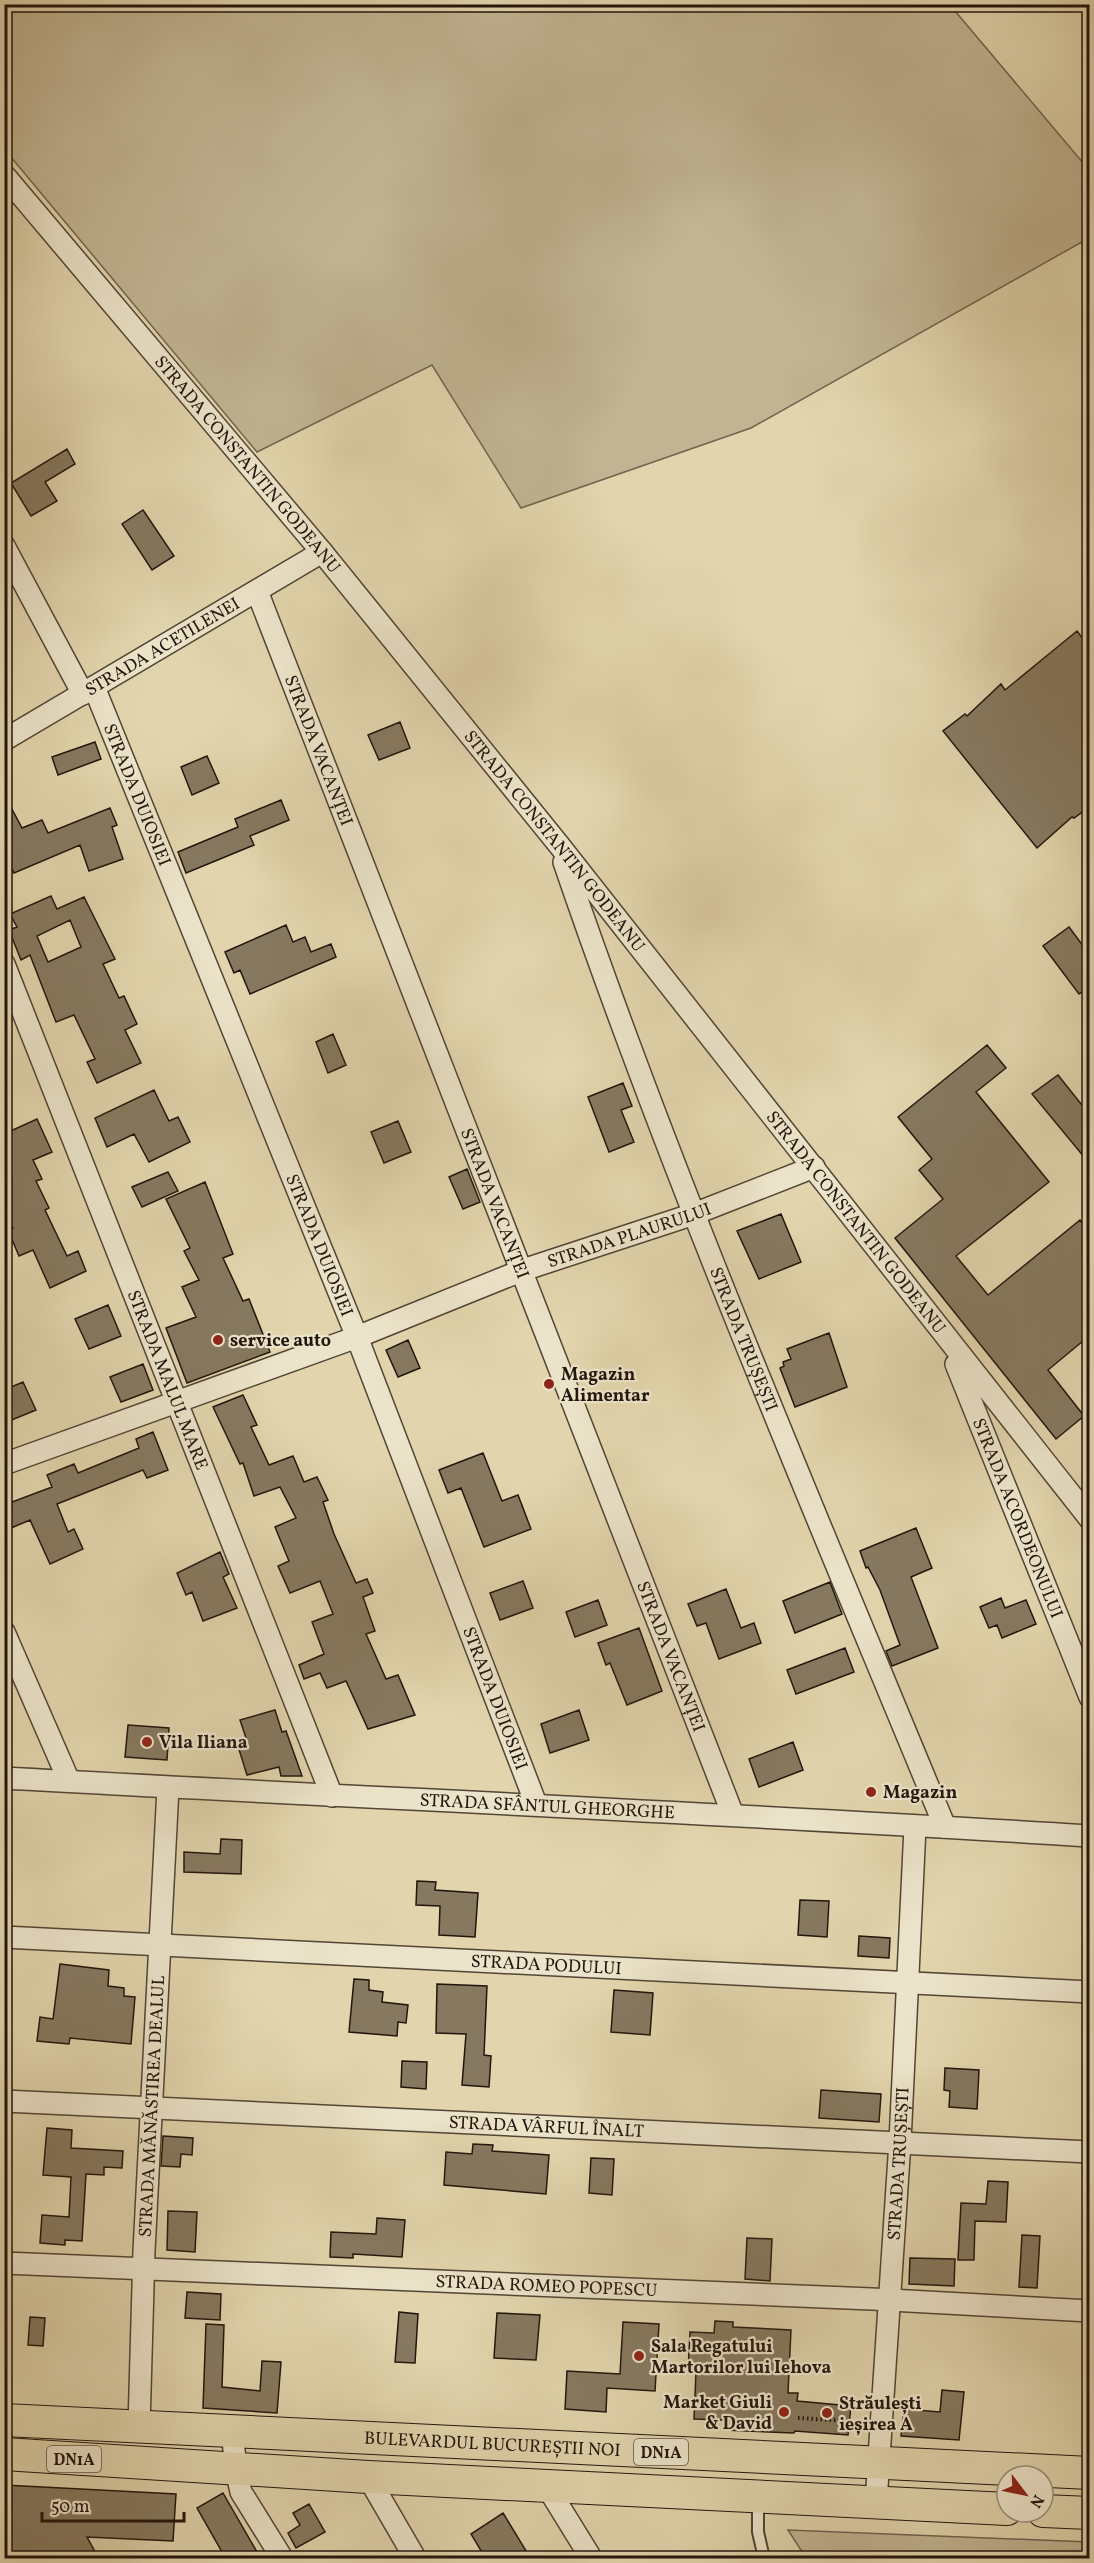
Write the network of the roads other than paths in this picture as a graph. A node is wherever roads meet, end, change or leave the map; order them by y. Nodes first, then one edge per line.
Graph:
1 (4, 175) edge
2 (4, 546) edge
3 (322, 552) junction
4 (257, 591) junction
5 (89, 690) junction
6 (4, 740) edge
7 (559, 845) junction
8 (4, 963) edge
9 (814, 1167) junction
10 (694, 1214) junction
11 (523, 1270) junction
12 (357, 1337) junction
13 (946, 1340) junction
14 (177, 1402) junction
15 (4, 1464) edge
16 (1089, 1519) edge
17 (4, 1632) edge
18 (1089, 1697) edge
19 (4, 1778) edge
20 (69, 1782) junction
21 (168, 1788) junction
22 (332, 1796) junction
23 (536, 1804) junction
24 (733, 1815) junction
25 (915, 1827) junction
26 (945, 1827) junction
27 (1089, 1836) edge
28 (4, 1937) edge
29 (160, 1946) junction
30 (909, 1982) junction
31 (1089, 1992) edge
32 (4, 2101) edge
33 (152, 2109) junction
34 (900, 2142) junction
35 (1089, 2152) edge
36 (4, 2263) edge
37 (144, 2268) junction
38 (890, 2300) junction
39 (1089, 2311) edge
40 (4, 2420) edge
41 (139, 2426) junction
42 (232, 2431) junction
43 (4, 2454) edge
44 (880, 2461) junction
45 (236, 2469) junction
46 (1089, 2472) edge
47 (368, 2477) junction
48 (546, 2485) junction
49 (758, 2496) junction
50 (876, 2502) junction
51 (995, 2508) edge
52 (1055, 2512) edge
53 (1089, 2513) edge
54 (282, 2559) edge
55 (415, 2559) edge
56 (591, 2559) edge
57 (764, 2559) edge

1 - 3 street, STRADA CONSTANTIN GODEANU
2 - 5 street, STRADA DUIOSIEI
3 - 4 street, STRADA ACETILENEI
3 - 7 street, STRADA CONSTANTIN GODEANU
4 - 5 street, STRADA ACETILENEI
4 - 11 street, STRADA VACANȚEI
5 - 6 street, STRADA ACETILENEI
5 - 12 street, STRADA DUIOSIEI
7 - 9 street, STRADA CONSTANTIN GODEANU
7 - 10 street, STRADA TRUȘEȘTI
8 - 14 street, STRADA MALUL MARE
9 - 10 street, STRADA PLAURULUI
9 - 13 street, STRADA CONSTANTIN GODEANU
10 - 11 street, STRADA PLAURULUI
10 - 26 street, STRADA TRUȘEȘTI
11 - 12 street, STRADA PLAURULUI
11 - 24 street, STRADA VACANȚEI
12 - 14 street, STRADA PLAURULUI
12 - 23 street, STRADA DUIOSIEI
13 - 16 street, STRADA CONSTANTIN GODEANU
13 - 18 street, STRADA ACORDEONULUI
14 - 15 street, STRADA PLAURULUI
14 - 22 street, STRADA MALUL MARE
17 - 20 street
19 - 20 street, STRADA SFÂNTUL GHEORGHE
20 - 21 street, STRADA SFÂNTUL GHEORGHE
21 - 22 street, STRADA SFÂNTUL GHEORGHE
21 - 29 street, STRADA MĂNĂSTIREA DEALUL
22 - 23 street, STRADA SFÂNTUL GHEORGHE
23 - 24 street, STRADA SFÂNTUL GHEORGHE
24 - 25 street, STRADA SFÂNTUL GHEORGHE
25 - 26 street, STRADA SFÂNTUL GHEORGHE
25 - 30 street, STRADA TRUȘEȘTI
26 - 27 street, STRADA SFÂNTUL GHEORGHE
28 - 29 street, STRADA PODULUI
29 - 30 street, STRADA PODULUI
29 - 33 street, STRADA MĂNĂSTIREA DEALUL
30 - 31 street, STRADA PODULUI
30 - 34 street, STRADA TRUȘEȘTI
32 - 33 street, STRADA VÂRFUL ÎNALT
33 - 34 street, STRADA VÂRFUL ÎNALT
33 - 37 street, STRADA MĂNĂSTIREA DEALUL
34 - 35 street, STRADA VÂRFUL ÎNALT
34 - 38 street, STRADA TRUȘEȘTI
36 - 37 street, STRADA ROMEO POPESCU
37 - 38 street, STRADA ROMEO POPESCU
37 - 41 street, STRADA MĂNĂSTIREA DEALUL
38 - 39 street, STRADA ROMEO POPESCU
38 - 44 street, STRADA TRUȘEȘTI
40 - 41 main road, BULEVARDUL BUCUREȘTII NOI / DN1A
41 - 42 main road, BULEVARDUL BUCUREȘTII NOI / DN1A
42 - 44 main road, BULEVARDUL BUCUREȘTII NOI / DN1A
42 - 45 street
43 - 45 main road, DN1A
44 - 46 main road, BULEVARDUL BUCUREȘTII NOI / DN1A
44 - 50 street, STRADA TRUȘEȘTI
45 - 47 main road, DN1A
45 - 54 street
47 - 48 main road, DN1A
47 - 55 street
48 - 49 main road, DN1A
48 - 56 street
49 - 50 main road, DN1A
49 - 57 lane
50 - 51 main road, DN1A
52 - 53 main road

